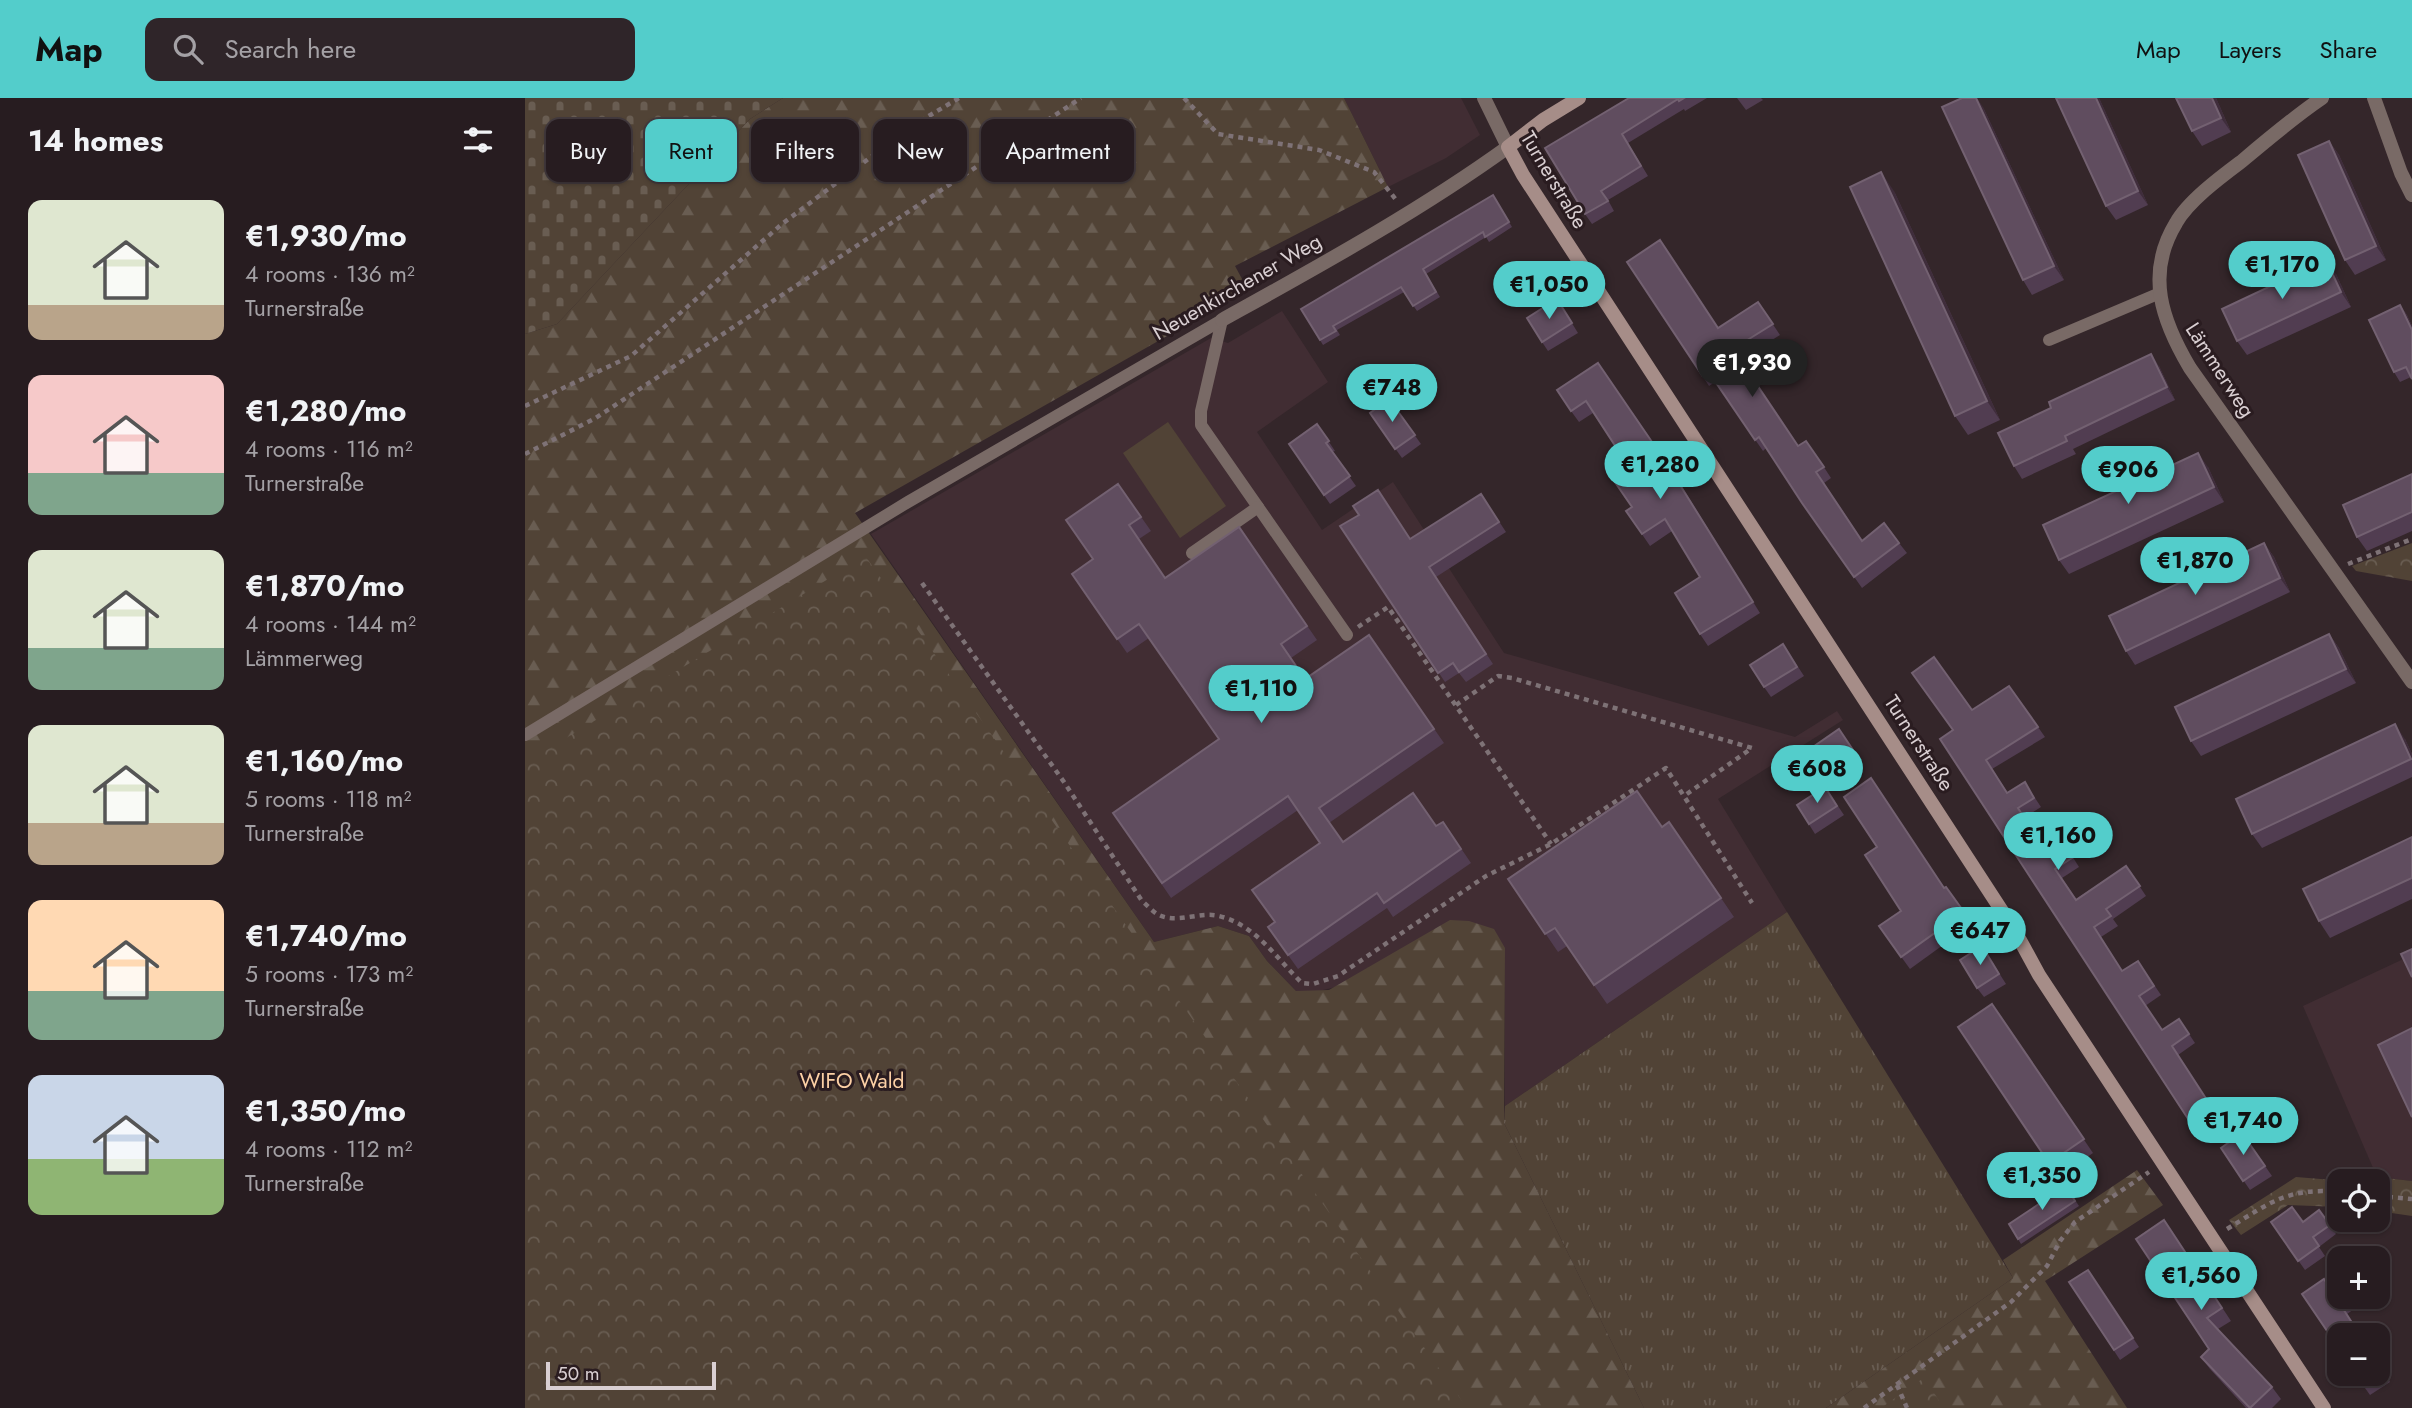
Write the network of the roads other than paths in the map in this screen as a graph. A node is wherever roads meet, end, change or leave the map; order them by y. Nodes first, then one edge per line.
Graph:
1 (1484, 98) edge
2 (1580, 98) edge
3 (2322, 98) edge
4 (2374, 98) edge
5 (1508, 147) junction
6 (2412, 195) edge
7 (2160, 293) junction
8 (1222, 320) junction
9 (2049, 340) dead end
10 (1258, 507) junction
11 (1192, 553) dead end
12 (1347, 635) road end
13 (2412, 682) edge
14 (525, 735) edge
15 (2324, 1408) edge

1 - 5 street, Turnerstraße
2 - 5 street, Neuenkirchener Weg
3 - 7 street, Lämmerweg
4 - 6 street
5 - 8 street, Neuenkirchener Weg
5 - 15 street, Turnerstraße
7 - 9 lane
7 - 13 street, Lämmerweg
8 - 10 lane
8 - 14 lane, Neuenkirchener Weg
10 - 11 lane
10 - 12 lane

